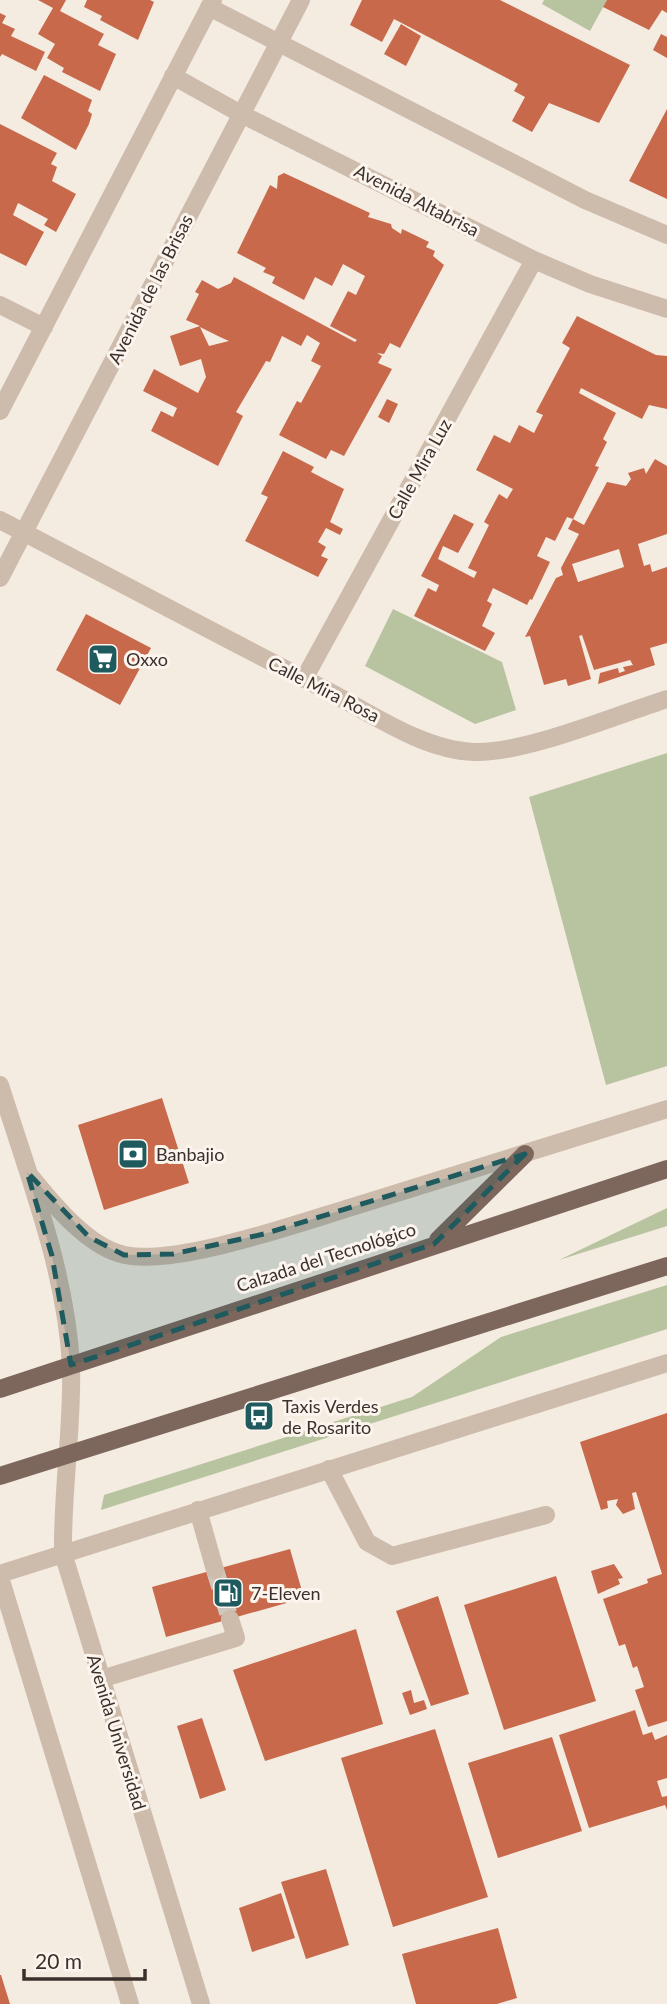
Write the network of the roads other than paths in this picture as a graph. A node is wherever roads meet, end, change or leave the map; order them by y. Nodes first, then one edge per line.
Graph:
1 (300, 0) edge
2 (211, 4) edge
3 (279, 42) junction
4 (173, 76) junction
5 (241, 114) junction
6 (667, 235) edge
7 (534, 260) junction
8 (0, 305) edge
9 (667, 309) edge
10 (44, 327) junction
11 (5, 389) edge
12 (0, 411) edge
13 (0, 520) edge
14 (24, 532) junction
15 (0, 578) edge
16 (304, 679) junction
17 (667, 699) edge
18 (0, 1085) edge
19 (667, 1109) edge
20 (525, 1154) junction
21 (667, 1168) edge
22 (27, 1172) junction
23 (434, 1244) junction
24 (667, 1266) edge
25 (667, 1363) edge
26 (71, 1365) junction
27 (0, 1389) edge
28 (66, 1456) junction
29 (329, 1469) junction
30 (0, 1476) edge
31 (198, 1510) junction
32 (547, 1515) dead end
33 (62, 1553) junction
34 (215, 1570) tunnel mouth
35 (0, 1575) edge
36 (230, 1619) tunnel mouth
37 (101, 1679) junction
38 (130, 2004) edge
39 (201, 2004) edge

1 - 3 street, Avenida de las Brisas
2 - 3 street
2 - 4 street
3 - 5 street, Avenida de las Brisas
3 - 6 street
4 - 5 street, Avenida Altabrisa
4 - 10 street
5 - 7 street, Avenida Altabrisa
5 - 14 street, Avenida de las Brisas
7 - 9 street, Avenida Altabrisa
7 - 16 street, Calle Mira Luz
8 - 10 street
10 - 11 street
11 - 12 street
13 - 14 street, Calle Mira Rosa
14 - 15 street, Avenida de las Brisas
14 - 16 street, Calle Mira Rosa
16 - 17 street, Calle Mira Rosa
18 - 22 street
19 - 20 street
20 - 22 street
20 - 23 main road
21 - 23 main road, Calzada del Tecnológico
22 - 26 street
23 - 26 main road, Calzada del Tecnológico
24 - 28 main road
25 - 29 street
26 - 27 main road, Calzada del Tecnológico
26 - 28 street, Avenida Universidad
28 - 30 main road
28 - 33 street, Avenida Universidad
29 - 31 street
29 - 32 street
31 - 33 street
31 - 34 street
33 - 35 street
33 - 37 street, Avenida Universidad
35 - 38 street
36 - 37 street
37 - 39 street, Avenida Universidad

